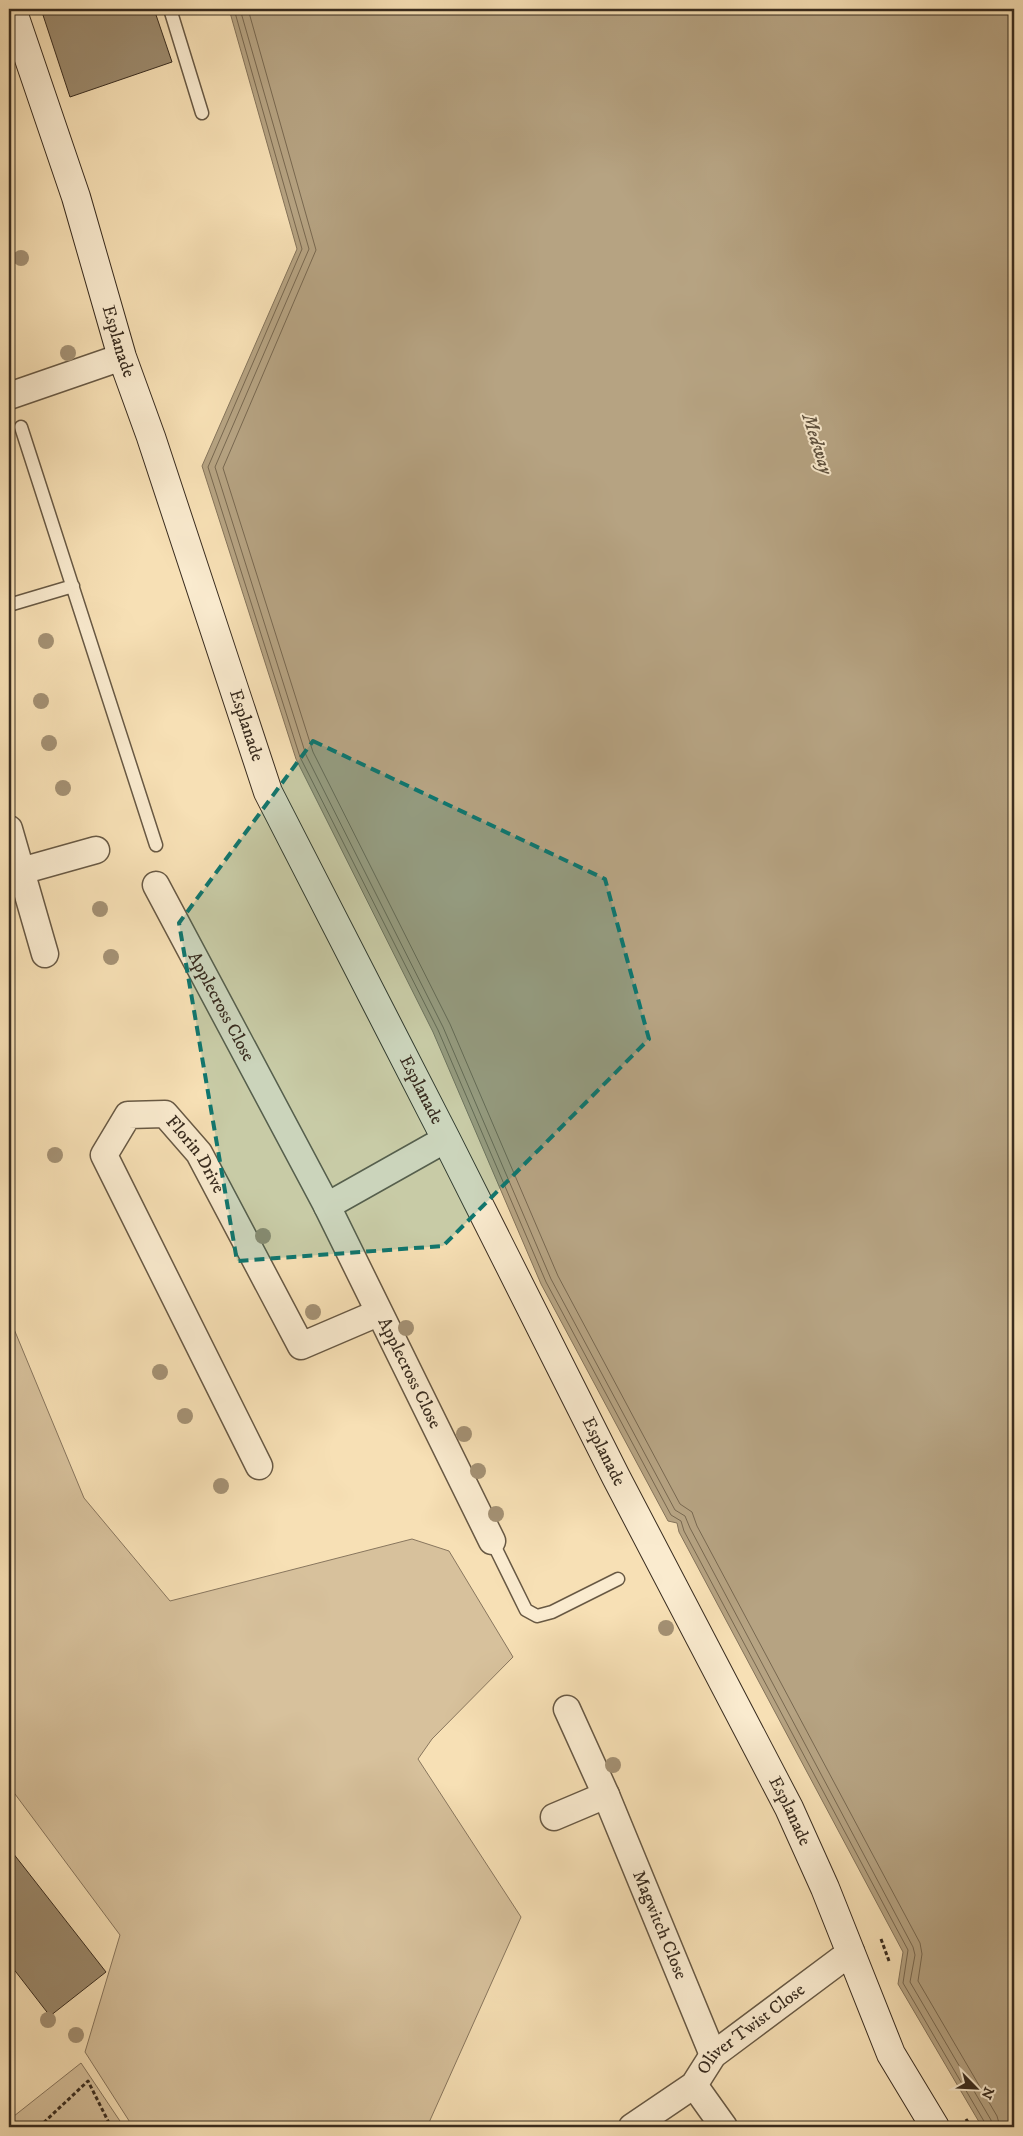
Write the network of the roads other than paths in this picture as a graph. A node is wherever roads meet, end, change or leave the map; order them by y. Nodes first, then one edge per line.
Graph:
1 (12, 9) edge
2 (170, 9) edge
3 (202, 113) dead end
4 (122, 357) junction
5 (9, 396) edge
6 (21, 427) dead end
7 (73, 586) junction
8 (9, 605) edge
9 (9, 829) edge
10 (156, 845) dead end
11 (96, 850) dead end
12 (21, 871) junction
13 (156, 885) dead end
14 (45, 954) dead end
15 (446, 1138) junction
16 (327, 1206) junction
17 (378, 1313) junction
18 (259, 1466) dead end
19 (492, 1541) joint
20 (618, 1579) dead end
21 (567, 1709) dead end
22 (606, 1795) junction
23 (554, 1818) dead end
24 (851, 1952) junction
25 (713, 2055) junction
26 (694, 2085) junction
27 (632, 2127) edge
28 (724, 2127) edge
29 (935, 2127) edge

1 - 4 street, Esplanade
2 - 3 lane
4 - 5 street
4 - 15 street, Esplanade
6 - 7 lane
7 - 8 lane
7 - 10 lane
9 - 12 street
11 - 12 street
12 - 14 street
13 - 16 street, Applecross Close
15 - 16 street
15 - 24 street, Esplanade
16 - 17 street, Applecross Close
17 - 18 street, Florin Drive
17 - 19 street, Applecross Close
19 - 20 lane
21 - 22 street, Magwitch Close
22 - 23 street
22 - 25 street, Magwitch Close
24 - 25 street, Oliver Twist Close
24 - 29 street, Esplanade
25 - 26 street, Oliver Twist Close
26 - 27 street, Oliver Twist Close
26 - 28 street

